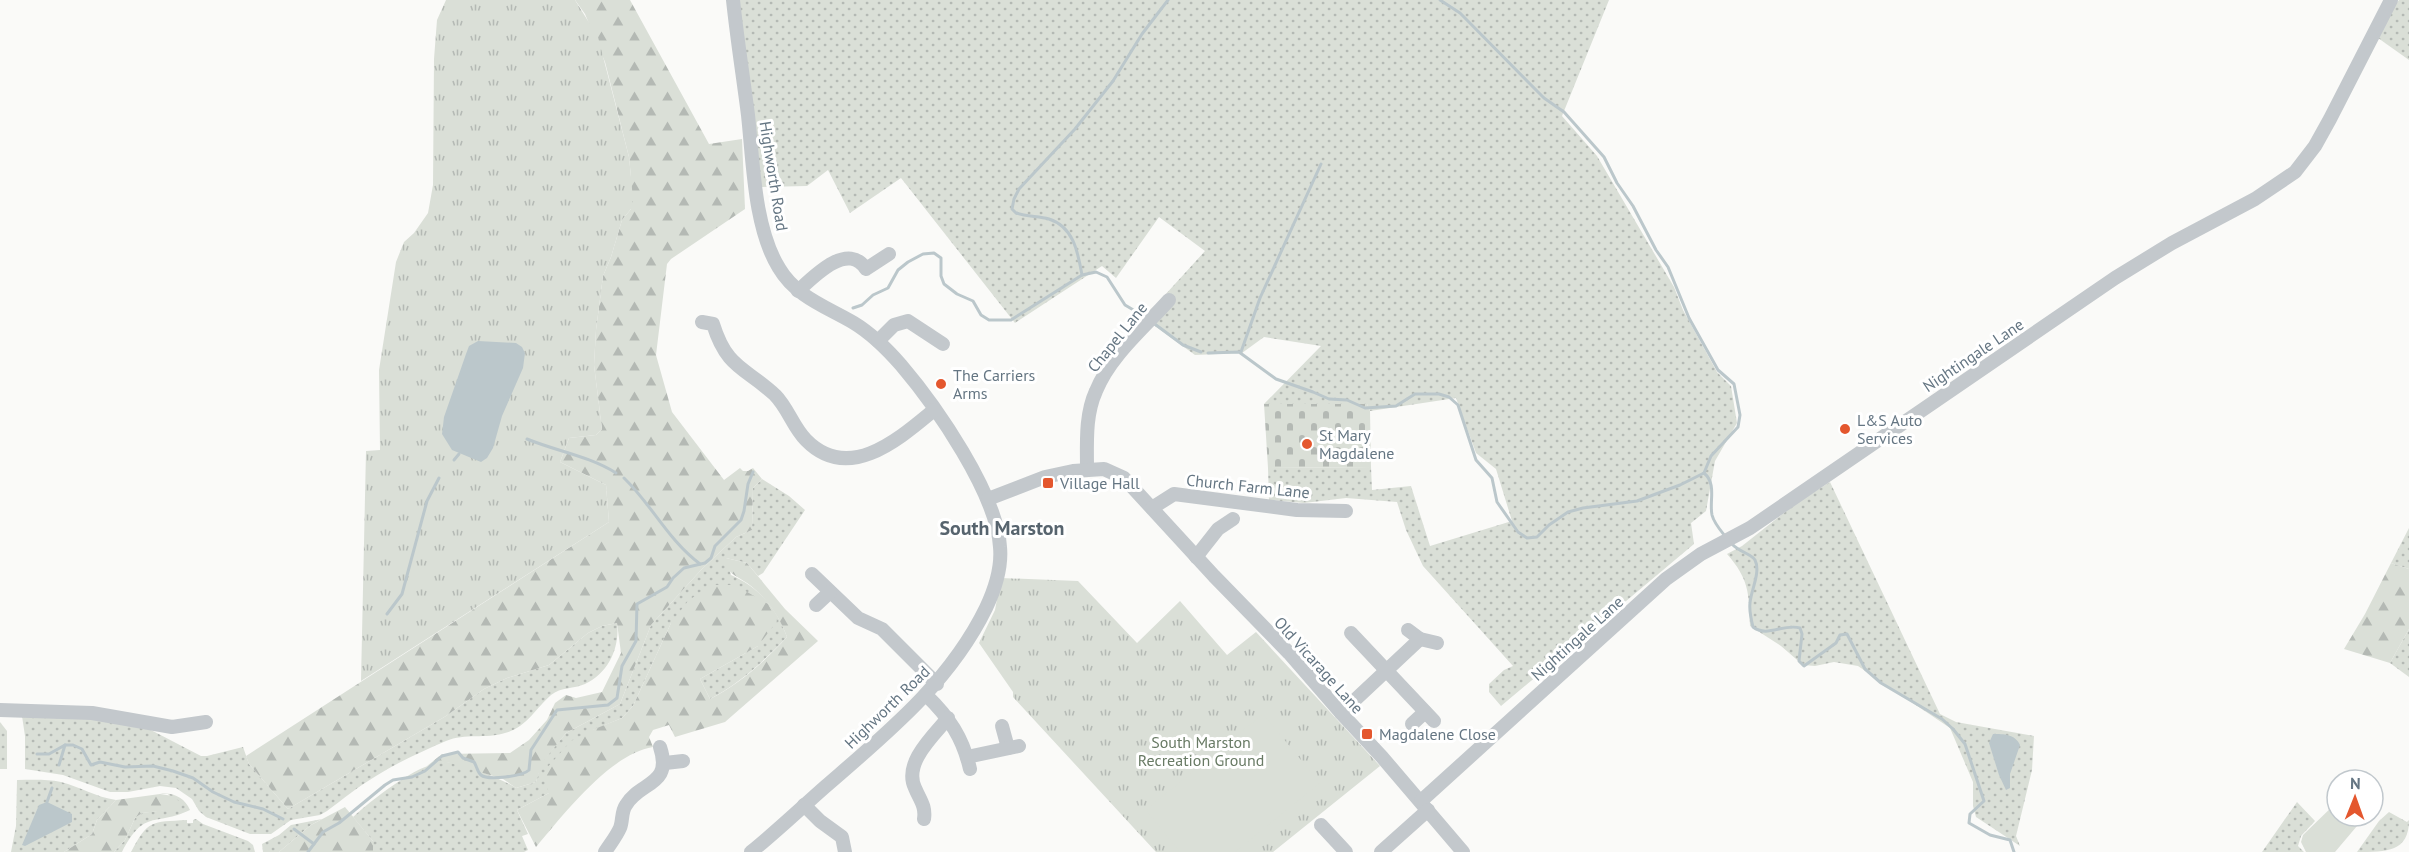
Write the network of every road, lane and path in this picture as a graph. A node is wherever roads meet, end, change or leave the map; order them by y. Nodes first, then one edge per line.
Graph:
1 (733, 0) edge
2 (2391, 0) edge
3 (889, 254) dead end
4 (798, 291) junction
5 (1169, 300) dead end
6 (712, 321) dead end
7 (878, 341) junction
8 (943, 344) dead end
9 (934, 410) junction
10 (1087, 469) junction
11 (988, 499) junction
12 (1152, 508) junction
13 (1346, 511) dead end
14 (1233, 519) dead end
15 (1196, 557) junction
16 (812, 574) dead end
17 (830, 592) junction
18 (816, 605) dead end
19 (1408, 630) dead end
20 (1351, 633) dead end
21 (1420, 639) junction
22 (1437, 643) dead end
23 (1387, 671) junction
24 (937, 684) junction
25 (926, 695) junction
26 (0, 710) edge
27 (1341, 713) junction
28 (948, 718) junction
29 (206, 722) dead end
30 (1412, 724) dead end
31 (1002, 726) dead end
32 (660, 747) dead end
33 (683, 761) dead end
34 (664, 763) junction
35 (804, 805) junction
36 (1424, 806) junction
37 (928, 812) dead end
38 (1321, 825) dead end
39 (605, 852) edge
40 (751, 852) edge
41 (845, 852) edge
42 (1346, 852) edge
43 (1381, 852) edge
44 (1463, 852) edge

1 - 4 street, Highworth Road
2 - 36 street, Nightingale Lane
3 - 4 street
4 - 7 street, Highworth Road
5 - 10 street, Chapel Lane
6 - 9 street
7 - 8 street
7 - 9 street, Highworth Road
9 - 11 street, Highworth Road
10 - 11 street, Old Vicarage Lane
10 - 12 street, Old Vicarage Lane
11 - 24 street, Highworth Road
12 - 13 street, Church Farm Lane
12 - 15 street, Old Vicarage Lane
14 - 15 street
15 - 27 street, Old Vicarage Lane
16 - 17 street
17 - 18 street
17 - 24 street
19 - 21 street
20 - 23 street
21 - 22 street
21 - 23 street
23 - 27 street
23 - 30 street
24 - 25 street, Highworth Road
25 - 28 street
25 - 35 street, Highworth Road
26 - 29 street
27 - 36 street, Old Vicarage Lane
28 - 31 street
28 - 37 street
32 - 34 street
33 - 34 street
34 - 39 street
35 - 40 street, Highworth Road
35 - 41 street
36 - 43 street
36 - 44 street, Old Vicarage Lane
38 - 42 street

